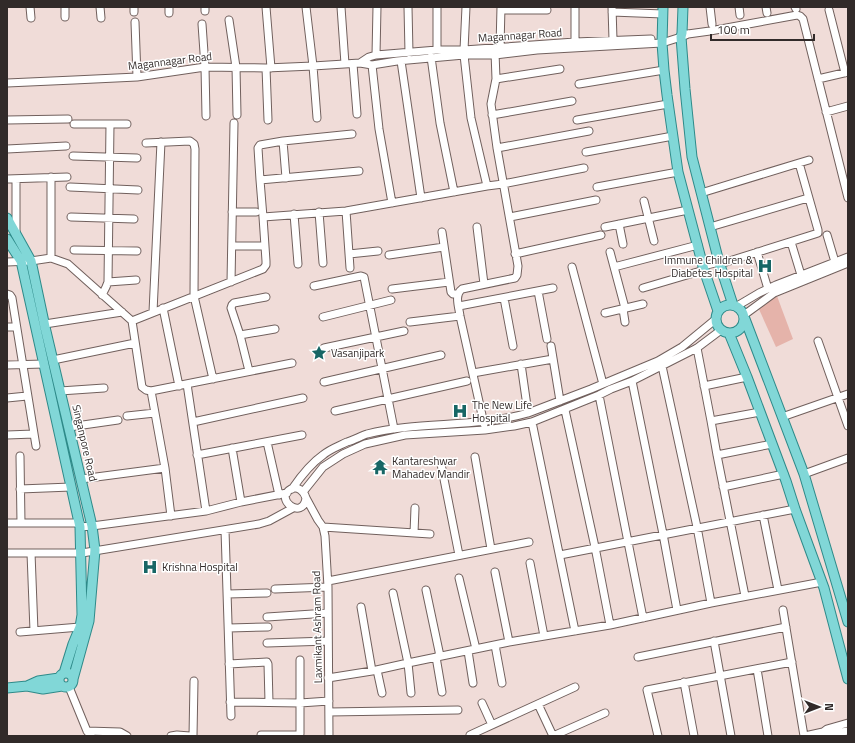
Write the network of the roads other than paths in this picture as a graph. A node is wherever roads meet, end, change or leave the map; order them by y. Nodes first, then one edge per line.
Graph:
1 (30, 7) edge
2 (65, 7) edge
3 (100, 7) edge
4 (266, 7) edge
5 (306, 7) edge
6 (341, 7) edge
7 (377, 7) edge
8 (408, 7) edge
9 (437, 7) edge
10 (466, 7) edge
11 (575, 7) edge
12 (683, 7) edge
13 (710, 7) edge
14 (739, 7) edge
15 (501, 8) edge
16 (547, 10) dead end
17 (612, 10) edge
18 (829, 10) dead end
19 (663, 11) edge
20 (740, 15) dead end
21 (65, 17) dead end
22 (31, 18) dead end
23 (101, 18) dead end
24 (230, 20) dead end
25 (135, 22) dead end
26 (202, 24) dead end
27 (712, 24) dead end
28 (684, 35) junction
29 (613, 40) junction
30 (662, 40) junction
31 (575, 45) junction
32 (437, 50) junction
33 (497, 50) junction
34 (464, 52) junction
35 (409, 53) junction
36 (376, 55) junction
37 (431, 57) junction
38 (402, 61) junction
39 (357, 63) junction
40 (344, 64) junction
41 (372, 65) junction
42 (205, 66) junction
43 (313, 66) junction
44 (236, 67) junction
45 (268, 68) junction
46 (560, 69) dead end
47 (664, 70) junction
48 (847, 72) edge
49 (137, 77) junction
50 (496, 79) junction
51 (818, 79) junction
52 (7, 83) edge
53 (579, 84) dead end
54 (572, 101) dead end
55 (668, 104) junction
56 (848, 106) edge
57 (826, 112) junction
58 (357, 114) dead end
59 (237, 115) dead end
60 (492, 115) junction
61 (206, 116) dead end
62 (317, 118) dead end
63 (7, 120) edge
64 (268, 120) dead end
65 (577, 120) dead end
66 (234, 123) dead end
67 (110, 124) junction
68 (127, 124) dead end
69 (589, 131) dead end
70 (352, 134) dead end
71 (673, 136) junction
72 (283, 141) junction
73 (161, 142) junction
74 (146, 143) dead end
75 (66, 146) dead end
76 (497, 148) junction
77 (7, 149) edge
78 (586, 152) dead end
79 (73, 156) dead end
80 (109, 157) junction
81 (137, 158) dead end
82 (809, 160) dead end
83 (799, 163) junction
84 (848, 164) edge
85 (840, 166) junction
86 (584, 168) dead end
87 (359, 171) dead end
88 (678, 172) junction
89 (67, 176) dead end
90 (51, 177) junction
91 (286, 178) junction
92 (7, 179) edge
93 (16, 179) junction
94 (260, 180) junction
95 (503, 184) junction
96 (486, 186) junction
97 (70, 187) dead end
98 (598, 187) dead end
99 (109, 189) junction
100 (138, 190) dead end
101 (454, 192) junction
102 (701, 193) junction
103 (421, 198) junction
104 (808, 198) junction
105 (848, 198) edge
106 (596, 200) dead end
107 (644, 201) dead end
108 (392, 203) junction
109 (346, 210) junction
110 (688, 210) junction
111 (232, 212) junction
112 (256, 212) dead end
113 (320, 212) junction
114 (294, 214) junction
115 (71, 217) dead end
116 (263, 217) junction
117 (510, 217) junction
118 (7, 218) edge
119 (109, 218) junction
120 (648, 218) junction
121 (134, 219) dead end
122 (619, 224) junction
123 (477, 227) dead end
124 (710, 227) junction
125 (605, 228) dead end
126 (442, 232) dead end
127 (16, 234) junction
128 (827, 234) dead end
129 (601, 235) dead end
130 (7, 239) edge
131 (654, 241) dead end
132 (791, 242) junction
133 (623, 244) dead end
134 (698, 245) junction
135 (232, 246) junction
136 (265, 246) junction
137 (444, 247) junction
138 (74, 250) dead end
139 (108, 251) junction
140 (137, 251) dead end
141 (378, 251) dead end
142 (610, 252) dead end
143 (757, 252) junction
144 (349, 254) junction
145 (516, 254) junction
146 (389, 255) dead end
147 (848, 257) edge
148 (51, 258) junction
149 (21, 261) junction
150 (31, 261) junction
151 (7, 262) edge
152 (835, 262) junction
153 (719, 263) junction
154 (848, 263) edge
155 (298, 264) dead end
156 (324, 264) dead end
157 (572, 267) dead end
158 (614, 267) junction
159 (350, 268) dead end
160 (704, 268) junction
161 (801, 275) junction
162 (136, 280) dead end
163 (108, 282) junction
164 (231, 282) junction
165 (449, 282) junction
166 (484, 284) junction
167 (314, 286) dead end
168 (553, 288) dead end
169 (643, 288) dead end
170 (392, 289) dead end
171 (768, 289) junction
172 (538, 291) junction
173 (7, 294) edge
174 (458, 294) junction
175 (102, 295) junction
176 (194, 296) junction
177 (266, 297) dead end
178 (504, 298) junction
179 (391, 300) dead end
180 (643, 304) dead end
181 (370, 305) junction
182 (459, 306) junction
183 (735, 306) junction
184 (163, 308) junction
185 (624, 309) junction
186 (122, 312) junction
187 (153, 312) junction
188 (605, 313) dead end
189 (717, 315) junction
190 (460, 316) junction
191 (323, 317) dead end
192 (744, 317) junction
193 (132, 321) junction
194 (410, 322) dead end
195 (625, 322) dead end
196 (45, 324) junction
197 (7, 327) edge
198 (16, 327) junction
199 (275, 329) dead end
200 (404, 331) dead end
201 (725, 332) junction
202 (240, 335) junction
203 (376, 337) junction
204 (547, 339) dead end
205 (818, 341) dead end
206 (136, 343) junction
207 (513, 346) dead end
208 (551, 346) dead end
209 (324, 348) dead end
210 (697, 348) junction
211 (441, 355) dead end
212 (553, 359) junction
213 (53, 360) junction
214 (292, 363) dead end
215 (44, 364) junction
216 (520, 364) junction
217 (7, 365) edge
218 (22, 365) junction
219 (662, 366) junction
220 (382, 369) junction
221 (249, 371) junction
222 (473, 372) junction
223 (747, 377) junction
224 (213, 379) junction
225 (467, 381) dead end
226 (632, 381) junction
227 (324, 382) dead end
228 (187, 384) junction
229 (603, 384) junction
230 (179, 386) junction
231 (704, 386) junction
232 (104, 388) dead end
233 (60, 391) junction
234 (151, 391) junction
235 (848, 394) edge
236 (27, 396) junction
237 (599, 396) junction
238 (7, 398) edge
239 (303, 398) dead end
240 (838, 398) junction
241 (388, 399) junction
242 (560, 402) junction
243 (565, 410) junction
244 (335, 411) dead end
245 (760, 412) junction
246 (155, 413) junction
247 (528, 413) junction
248 (127, 416) dead end
249 (782, 417) junction
250 (118, 420) dead end
251 (484, 421) junction
252 (711, 421) junction
253 (193, 422) junction
254 (532, 422) junction
255 (848, 426) edge
256 (69, 427) junction
257 (394, 429) junction
258 (485, 430) junction
259 (34, 434) junction
260 (7, 435) edge
261 (302, 435) dead end
262 (267, 442) junction
263 (772, 444) junction
264 (36, 446) dead end
265 (232, 448) junction
266 (197, 455) junction
267 (717, 455) junction
268 (20, 456) dead end
269 (475, 457) dead end
270 (848, 458) edge
271 (441, 464) dead end
272 (165, 468) junction
273 (784, 474) junction
274 (804, 474) junction
275 (81, 479) junction
276 (71, 487) junction
277 (723, 487) junction
278 (20, 488) junction
279 (290, 491) junction
280 (279, 495) junction
281 (304, 495) junction
282 (242, 502) junction
283 (302, 506) junction
284 (293, 508) junction
285 (415, 508) dead end
286 (795, 509) junction
287 (206, 511) junction
288 (763, 515) junction
289 (171, 516) junction
290 (318, 520) junction
291 (730, 521) junction
292 (7, 523) edge
293 (21, 523) junction
294 (80, 525) junction
295 (92, 526) junction
296 (323, 527) junction
297 (697, 527) junction
298 (225, 530) junction
299 (414, 533) junction
300 (430, 534) dead end
301 (663, 534) junction
302 (628, 541) junction
303 (529, 542) dead end
304 (595, 547) junction
305 (492, 549) junction
306 (94, 550) junction
307 (7, 553) edge
308 (31, 553) junction
309 (82, 553) junction
310 (459, 555) junction
311 (560, 555) junction
312 (530, 563) dead end
313 (495, 572) dead end
314 (459, 578) dead end
315 (822, 582) junction
316 (328, 584) junction
317 (275, 589) dead end
318 (426, 590) dead end
319 (778, 590) junction
320 (266, 593) dead end
321 (393, 593) dead end
322 (228, 594) junction
323 (745, 596) junction
324 (711, 603) junction
325 (361, 607) dead end
326 (677, 610) junction
327 (783, 610) dead end
328 (328, 613) junction
329 (267, 617) dead end
330 (643, 618) junction
331 (848, 622) edge
332 (610, 625) junction
333 (80, 627) junction
334 (268, 627) dead end
335 (786, 627) junction
336 (229, 628) junction
337 (34, 631) junction
338 (575, 631) junction
339 (20, 632) dead end
340 (544, 636) junction
341 (328, 641) junction
342 (714, 641) junction
343 (267, 642) dead end
344 (509, 642) junction
345 (495, 645) junction
346 (476, 649) junction
347 (468, 651) junction
348 (638, 656) dead end
349 (438, 657) junction
350 (300, 660) dead end
351 (792, 662) junction
352 (408, 663) junction
353 (229, 664) junction
354 (757, 669) junction
355 (374, 670) junction
356 (720, 676) junction
357 (328, 678) junction
358 (848, 679) edge
359 (65, 681) junction
360 (194, 681) dead end
361 (684, 682) junction
362 (473, 684) dead end
363 (502, 684) dead end
364 (575, 687) dead end
365 (7, 688) edge
366 (442, 692) dead end
367 (382, 693) dead end
368 (411, 693) dead end
369 (230, 702) junction
370 (269, 702) junction
371 (328, 702) junction
372 (300, 703) junction
373 (482, 703) dead end
374 (538, 704) junction
375 (458, 710) dead end
376 (329, 712) junction
377 (605, 712) dead end
378 (231, 716) dead end
379 (848, 723) edge
380 (492, 725) junction
381 (848, 731) edge
382 (89, 733) edge
383 (821, 734) edge
384 (261, 735) edge
385 (470, 735) dead end
386 (127, 736) edge
387 (171, 736) edge
388 (190, 736) edge
389 (194, 736) edge
390 (329, 736) edge
391 (658, 736) edge
392 (694, 736) edge
393 (731, 736) edge
394 (768, 736) edge
395 (804, 736) edge

1 - 22 street
2 - 21 street
3 - 23 street
4 - 45 street
5 - 43 street
6 - 40 street
7 - 36 street
8 - 35 street
9 - 32 street
10 - 34 street
11 - 31 street
12 - 28 main road
13 - 27 street
14 - 20 street
15 - 16 street
15 - 33 street
17 - 19 street
17 - 29 street
18 - 48 street
19 - 30 main road
24 - 44 street
25 - 49 street
26 - 42 street
28 - 30 street
28 - 51 street
28 - 102 main road
29 - 30 street, Magannagar Road
29 - 31 street, Magannagar Road
30 - 31 street, Magannagar Road
30 - 47 main road
31 - 33 street, Magannagar Road
32 - 34 street, Magannagar Road
32 - 35 street, Magannagar Road
33 - 34 street, Magannagar Road
33 - 50 street
34 - 37 street, Magannagar Road
34 - 96 street
35 - 36 street, Magannagar Road
36 - 39 street, Magannagar Road
37 - 38 street, Magannagar Road
37 - 101 street
38 - 41 street, Magannagar Road
38 - 103 street
39 - 40 street, Magannagar Road
39 - 41 street, Magannagar Road
39 - 58 street
40 - 43 street, Magannagar Road
41 - 108 street
42 - 44 street, Magannagar Road
42 - 49 street, Magannagar Road
42 - 61 street
43 - 45 street, Magannagar Road
43 - 62 street
44 - 45 street, Magannagar Road
44 - 59 street
45 - 64 street
46 - 50 street
47 - 53 street
47 - 55 main road
48 - 51 street
49 - 52 street, Magannagar Road
50 - 60 street
51 - 57 street
54 - 60 street
55 - 65 street
55 - 71 main road
56 - 57 street
57 - 85 street
60 - 76 street
63 - 67 street
66 - 111 street
67 - 68 street
67 - 80 street
69 - 76 street
70 - 72 street
71 - 78 street
71 - 88 main road
72 - 91 street
72 - 94 street
73 - 74 street
73 - 176 street
73 - 187 street
75 - 77 street
76 - 95 street
79 - 80 street
80 - 81 street
80 - 99 street
82 - 83 street
83 - 102 street
83 - 104 street
84 - 85 street
85 - 105 street
86 - 95 street
87 - 91 street
88 - 98 street
88 - 110 main road
89 - 90 street
90 - 93 street
90 - 148 street
91 - 94 street
92 - 93 street
93 - 127 street
94 - 116 street
95 - 96 street
95 - 117 street
96 - 101 street
97 - 99 street
99 - 100 street
99 - 119 street
101 - 103 street
102 - 124 main road
103 - 108 street
104 - 124 street
104 - 132 street
106 - 117 street
107 - 120 street
108 - 109 street
109 - 113 street
109 - 144 street
110 - 120 street
110 - 134 main road
111 - 112 street
111 - 135 street
113 - 114 street
113 - 156 street
114 - 116 street
114 - 155 street
115 - 119 street
116 - 136 street
117 - 145 street
118 - 127 main road, Singanpore Road
119 - 121 street
119 - 139 street
120 - 122 street
120 - 131 street
122 - 125 street
122 - 133 street
123 - 166 street
124 - 153 main road
126 - 137 street
127 - 150 main road, Singanpore Road
128 - 152 street
129 - 145 street
130 - 149 main road, Singanpore Road
132 - 143 street
132 - 161 street
134 - 158 street
134 - 160 main road
135 - 136 street
135 - 164 street
136 - 164 street
137 - 146 street
137 - 165 street
138 - 139 street
139 - 140 street
139 - 163 street
141 - 144 street
142 - 158 street
143 - 153 street
143 - 171 street
144 - 159 street
145 - 166 street
147 - 152 street
148 - 150 street
148 - 175 street
149 - 150 street
149 - 151 street
149 - 215 main road, Singanpore Road
150 - 196 main road, Singanpore Road
152 - 161 street
153 - 160 street
153 - 183 main road
154 - 192 street
157 - 229 street
158 - 185 street
160 - 169 street
160 - 189 main road
161 - 171 street
162 - 163 street
163 - 175 street
164 - 176 street
165 - 170 street
165 - 174 street
166 - 174 street
167 - 181 street
168 - 172 street
171 - 183 street
172 - 178 street
172 - 204 street
173 - 198 street
174 - 182 street
175 - 186 street
176 - 184 street
176 - 224 street
177 - 202 street
178 - 182 street
178 - 207 street
179 - 181 street
180 - 185 street
181 - 191 street
181 - 203 street
182 - 190 street
183 - 189 main road
183 - 192 main road
184 - 187 street
184 - 230 street
185 - 188 street
185 - 195 street
186 - 193 street
186 - 196 street
187 - 193 street
189 - 201 main road
189 - 229 street
190 - 194 street
190 - 222 street
192 - 201 main road
192 - 249 main road
193 - 206 street
196 - 213 main road, Singanpore Road
197 - 198 street
198 - 218 street
199 - 202 street
200 - 203 street
201 - 210 street
201 - 223 main road
202 - 221 street
203 - 209 street
203 - 220 street
205 - 240 street
206 - 213 street
206 - 234 street
208 - 212 street
210 - 219 street
210 - 231 street
211 - 220 street
212 - 216 street
212 - 242 street
213 - 233 main road, Singanpore Road
214 - 221 street
215 - 218 street
215 - 276 main road, Singanpore Road
216 - 222 street
216 - 247 street
217 - 218 street
218 - 236 street
219 - 226 street
219 - 297 street
220 - 227 street
220 - 241 street
221 - 224 street
222 - 251 street
223 - 231 street
223 - 245 main road
224 - 228 street
225 - 241 street
226 - 237 street
226 - 301 street
228 - 230 street
228 - 253 street
229 - 242 street
230 - 234 street
231 - 252 street
232 - 233 street
233 - 256 main road, Singanpore Road
234 - 246 street
235 - 240 street
236 - 238 street
236 - 259 street
237 - 243 street
237 - 302 street
239 - 253 street
240 - 249 street
240 - 255 street
241 - 244 street
241 - 257 street
242 - 247 street
243 - 254 street
243 - 304 street
245 - 252 street
245 - 263 main road
246 - 248 street
246 - 272 street
247 - 251 street
249 - 274 main road
250 - 256 street
251 - 257 street
251 - 258 street
252 - 267 street
253 - 266 street
254 - 258 street
254 - 311 street
256 - 275 main road, Singanpore Road
257 - 279 street
258 - 281 street
259 - 260 street
259 - 264 street
261 - 262 street
262 - 265 street
262 - 280 street
263 - 267 street
263 - 273 main road
265 - 266 street
265 - 282 street
266 - 287 street
267 - 277 street
268 - 278 street
269 - 305 street
270 - 274 street
271 - 310 street
272 - 275 street
272 - 289 street
273 - 277 street
273 - 286 main road
274 - 331 main road
275 - 295 main road, Singanpore Road
276 - 278 street
276 - 294 main road, Singanpore Road
277 - 291 street
278 - 293 street
279 - 280 street
279 - 281 street
279 - 284 street
280 - 282 street
281 - 283 street
281 - 290 street, Laxmikant Ashram Road
282 - 287 street
283 - 284 street
283 - 290 street, Laxmikant Ashram Road
284 - 298 street
285 - 299 street
286 - 288 street
286 - 315 main road
287 - 289 street
288 - 291 street
288 - 319 street
289 - 295 street
290 - 296 street, Laxmikant Ashram Road
291 - 297 street
291 - 323 street
292 - 293 street
293 - 294 street
294 - 295 street
294 - 309 main road, Singanpore Road
295 - 306 main road, Singanpore Road
296 - 299 street
296 - 316 street, Laxmikant Ashram Road
297 - 301 street
297 - 324 street
298 - 306 street
298 - 322 street
299 - 300 street
301 - 302 street
301 - 326 street
302 - 304 street
302 - 330 street
303 - 305 street
304 - 311 street
304 - 332 street
305 - 310 street
306 - 309 street
306 - 359 main road, Singanpore Road
307 - 308 street
308 - 309 street
308 - 337 street
309 - 333 main road, Singanpore Road
310 - 316 street
311 - 338 street
312 - 340 street
313 - 344 street
314 - 346 street
315 - 319 street
315 - 358 main road
316 - 317 street
316 - 328 street, Laxmikant Ashram Road
318 - 349 street
319 - 323 street
320 - 322 street
321 - 352 street
322 - 336 street
323 - 324 street
324 - 326 street
325 - 355 street
326 - 330 street
327 - 335 street
328 - 329 street
328 - 341 street, Laxmikant Ashram Road
330 - 332 street
332 - 338 street
333 - 337 street
333 - 359 main road, Singanpore Road
334 - 336 street
335 - 342 street
335 - 351 street
336 - 353 street
337 - 339 street
338 - 340 street
340 - 344 street
341 - 343 street
341 - 357 street, Laxmikant Ashram Road
342 - 348 street
342 - 356 street
344 - 345 street
345 - 346 street
345 - 363 street
346 - 347 street
347 - 349 street
347 - 362 street
349 - 352 street
349 - 366 street
350 - 372 street
351 - 354 street
351 - 395 street
352 - 355 street
352 - 368 street
353 - 369 street
353 - 370 street
354 - 356 street
354 - 394 street
355 - 357 street
355 - 367 street
356 - 361 street
356 - 393 street
357 - 371 street, Laxmikant Ashram Road
359 - 365 main road
359 - 382 street
360 - 389 street
361 - 391 street
361 - 392 street
364 - 374 street
369 - 370 street
369 - 378 street
370 - 372 street
371 - 372 street
371 - 376 street, Laxmikant Ashram Road
372 - 384 street
373 - 380 street
374 - 377 street
374 - 380 street
375 - 376 street
376 - 390 street, Laxmikant Ashram Road
379 - 383 street
380 - 385 street
381 - 383 street
382 - 386 street
383 - 395 street
387 - 388 street

